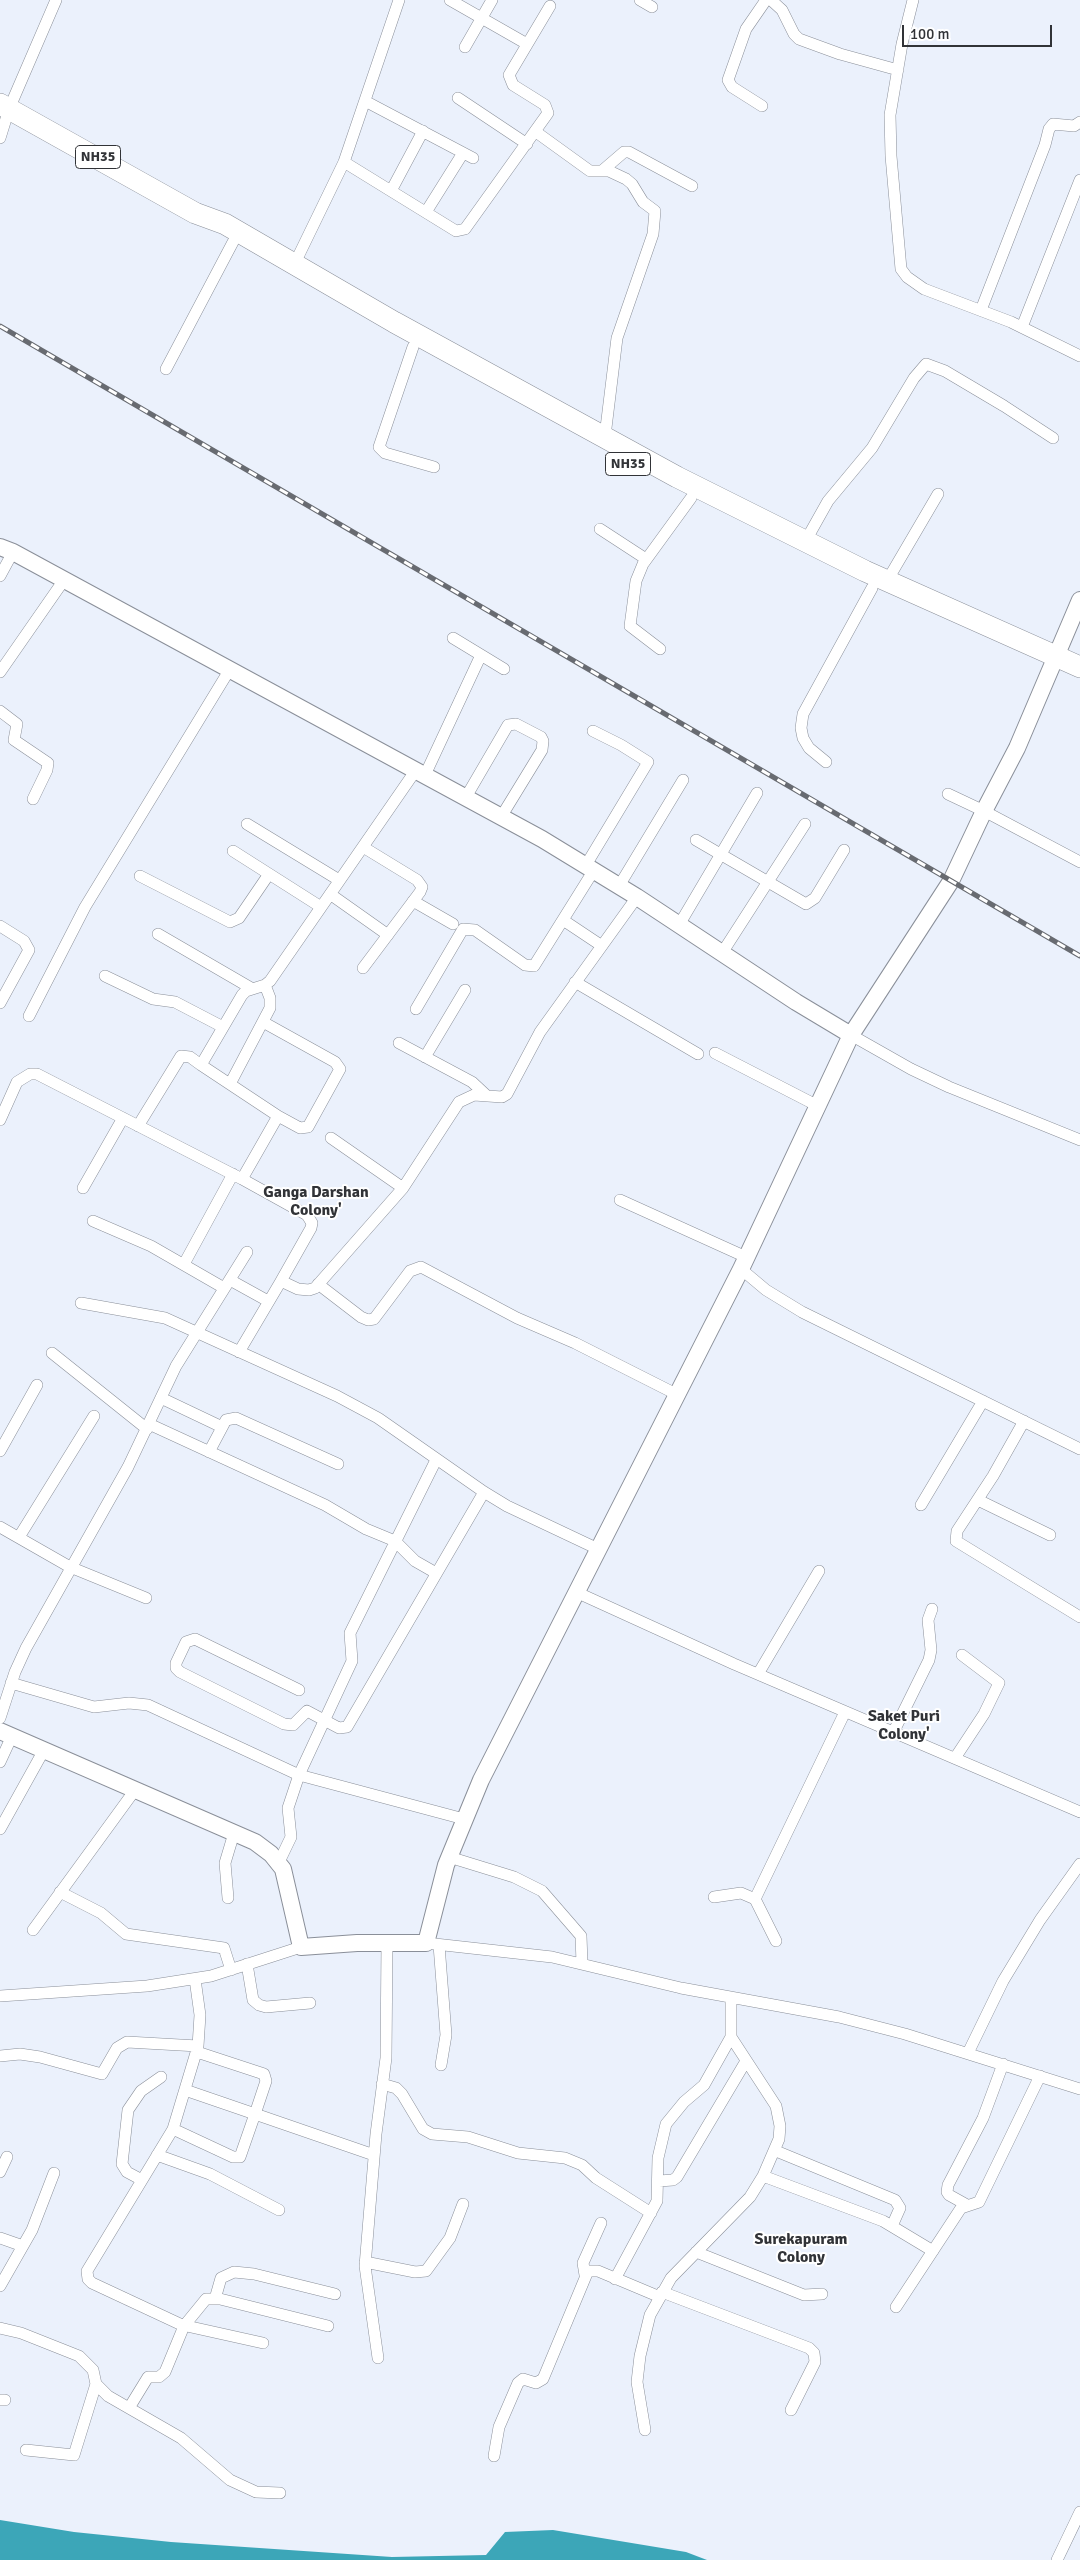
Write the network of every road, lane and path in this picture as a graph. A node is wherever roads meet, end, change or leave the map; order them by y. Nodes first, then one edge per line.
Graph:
1 (56, 0) edge
2 (399, 0) edge
3 (450, 0) edge
4 (492, 0) edge
5 (640, 0) edge
6 (766, 0) edge
7 (771, 0) edge
8 (913, 0) edge
9 (550, 6) dead end
10 (652, 7) dead end
11 (482, 18) junction
12 (527, 44) junction
13 (464, 47) dead end
14 (898, 70) junction
15 (458, 98) dead end
16 (365, 101) junction
17 (5, 106) edge
18 (762, 106) dead end
19 (1080, 122) edge
20 (422, 132) junction
21 (536, 132) junction
22 (0, 138) edge
23 (527, 144) junction
24 (344, 162) junction
25 (603, 170) junction
26 (1080, 180) edge
27 (692, 186) dead end
28 (391, 191) junction
29 (426, 212) junction
30 (195, 213) junction
31 (233, 242) junction
32 (294, 265) junction
33 (980, 310) junction
34 (1022, 327) junction
35 (413, 347) junction
36 (1080, 356) edge
37 (166, 369) dead end
38 (605, 436) junction
39 (1053, 438) dead end
40 (434, 467) dead end
41 (938, 494) dead end
42 (691, 498) junction
43 (600, 529) dead end
44 (805, 542) junction
45 (6, 549) edge
46 (646, 559) junction
47 (0, 576) edge
48 (64, 580) junction
49 (880, 584) junction
50 (1080, 600) edge
51 (453, 638) dead end
52 (660, 649) dead end
53 (481, 655) junction
54 (1054, 661) junction
55 (1080, 667) edge
56 (230, 669) junction
57 (504, 669) dead end
58 (0, 672) edge
59 (1080, 681) edge
60 (0, 711) edge
61 (593, 731) dead end
62 (826, 762) dead end
63 (420, 773) junction
64 (683, 780) dead end
65 (757, 793) dead end
66 (948, 794) dead end
67 (466, 797) junction
68 (33, 799) dead end
69 (984, 810) junction
70 (501, 817) junction
71 (247, 824) dead end
72 (805, 824) dead end
73 (696, 840) dead end
74 (363, 847) junction
75 (233, 850) dead end
76 (844, 850) dead end
77 (721, 855) junction
78 (1080, 862) edge
79 (590, 868) junction
80 (269, 874) junction
81 (140, 876) dead end
82 (339, 880) junction
83 (767, 882) junction
84 (620, 886) junction
85 (330, 894) junction
86 (637, 897) junction
87 (413, 901) junction
88 (321, 907) junction
89 (563, 920) junction
90 (453, 924) dead end
91 (679, 925) junction
92 (0, 926) edge
93 (158, 934) dead end
94 (388, 935) junction
95 (602, 946) junction
96 (722, 953) junction
97 (363, 968) dead end
98 (105, 976) dead end
99 (574, 982) junction
100 (265, 985) junction
101 (251, 988) junction
102 (465, 990) dead end
103 (0, 1003) edge
104 (416, 1009) dead end
105 (29, 1016) dead end
106 (263, 1022) junction
107 (223, 1027) junction
108 (851, 1035) junction
109 (399, 1043) dead end
110 (715, 1053) dead end
111 (698, 1054) dead end
112 (425, 1057) junction
113 (201, 1065) junction
114 (230, 1084) junction
115 (487, 1096) junction
116 (818, 1106) junction
117 (278, 1116) junction
118 (123, 1118) junction
119 (0, 1120) edge
120 (138, 1126) junction
121 (331, 1138) dead end
122 (1080, 1140) edge
123 (238, 1177) junction
124 (83, 1188) dead end
125 (403, 1188) junction
126 (620, 1200) dead end
127 (93, 1221) dead end
128 (247, 1252) dead end
129 (744, 1263) junction
130 (184, 1264) junction
131 (280, 1280) junction
132 (227, 1284) junction
133 (318, 1284) junction
134 (268, 1302) junction
135 (82, 1303) dead end
136 (196, 1333) junction
137 (238, 1352) junction
138 (52, 1353) dead end
139 (37, 1385) dead end
140 (676, 1394) junction
141 (161, 1398) junction
142 (983, 1401) junction
143 (94, 1416) dead end
144 (1024, 1421) junction
145 (148, 1426) junction
146 (222, 1426) junction
147 (1080, 1449) edge
148 (0, 1451) edge
149 (209, 1452) junction
150 (436, 1460) junction
151 (338, 1464) dead end
152 (484, 1492) junction
153 (978, 1500) junction
154 (921, 1505) dead end
155 (0, 1527) edge
156 (1050, 1535) dead end
157 (20, 1537) junction
158 (396, 1541) junction
159 (598, 1549) junction
160 (70, 1567) junction
161 (819, 1571) dead end
162 (436, 1573) junction
163 (576, 1592) junction
164 (146, 1598) dead end
165 (932, 1609) dead end
166 (1079, 1613) edge
167 (962, 1655) dead end
168 (758, 1674) junction
169 (11, 1683) junction
170 (299, 1690) dead end
171 (845, 1712) junction
172 (0, 1718) edge
173 (325, 1720) junction
174 (893, 1733) junction
175 (6, 1734) edge
176 (44, 1750) junction
177 (955, 1758) junction
178 (0, 1762) edge
179 (299, 1775) junction
180 (135, 1790) junction
181 (1080, 1812) edge
182 (464, 1819) junction
183 (0, 1829) edge
184 (234, 1833) junction
185 (449, 1857) junction
186 (279, 1862) junction
187 (1080, 1864) edge
188 (60, 1892) junction
189 (714, 1897) dead end
190 (228, 1898) dead end
191 (756, 1899) junction
192 (33, 1930) dead end
193 (776, 1941) dead end
194 (387, 1943) junction
195 (432, 1944) junction
196 (301, 1947) junction
197 (582, 1962) junction
198 (247, 1964) junction
199 (231, 1970) junction
200 (195, 1979) junction
201 (0, 1996) edge
202 (731, 1997) junction
203 (310, 2004) dead end
204 (731, 2038) junction
205 (198, 2049) junction
206 (968, 2053) junction
207 (0, 2056) edge
208 (746, 2061) junction
209 (1003, 2064) junction
210 (441, 2065) dead end
211 (1040, 2076) junction
212 (161, 2077) dead end
213 (382, 2084) junction
214 (1080, 2089) edge
215 (185, 2090) junction
216 (255, 2114) junction
217 (173, 2129) junction
218 (776, 2151) junction
219 (374, 2154) junction
220 (157, 2155) junction
221 (7, 2158) dead end
222 (0, 2172) edge
223 (54, 2173) dead end
224 (763, 2176) junction
225 (142, 2180) junction
226 (658, 2181) junction
227 (463, 2204) dead end
228 (967, 2205) junction
229 (279, 2210) dead end
230 (650, 2213) junction
231 (601, 2223) dead end
232 (892, 2226) junction
233 (0, 2238) edge
234 (23, 2246) junction
235 (933, 2251) junction
236 (696, 2252) junction
237 (365, 2262) junction
238 (585, 2276) junction
239 (615, 2278) junction
240 (0, 2286) edge
241 (335, 2294) dead end
242 (661, 2294) junction
243 (822, 2294) dead end
244 (216, 2299) junction
245 (896, 2307) dead end
246 (184, 2326) junction
247 (328, 2326) dead end
248 (0, 2328) edge
249 (263, 2342) dead end
250 (378, 2358) dead end
251 (96, 2384) junction
252 (129, 2408) junction
253 (791, 2410) dead end
254 (645, 2430) dead end
255 (26, 2450) dead end
256 (494, 2456) dead end
257 (280, 2493) dead end
258 (1080, 2512) edge
259 (1057, 2560) edge

1 - 17 street
2 - 16 street
3 - 11 street
4 - 11 street
5 - 10 street
6 - 18 street
7 - 14 street
8 - 14 street
9 - 12 street
11 - 12 street
11 - 13 street
12 - 21 street
14 - 33 street
15 - 23 street
16 - 20 street
16 - 24 street
17 - 22 street
17 - 30 highway, NH35
19 - 33 street
20 - 28 street
20 - 29 street
21 - 23 street
21 - 25 street
23 - 29 street
24 - 28 street
24 - 32 street
25 - 27 street
25 - 38 street
26 - 34 street
28 - 29 street
30 - 31 highway, NH35
30 - 32 highway, NH35
31 - 35 highway, NH35
31 - 37 street
32 - 38 highway, NH35
33 - 34 street
34 - 36 street
35 - 40 street
35 - 42 highway, NH35
38 - 44 highway, NH35
39 - 44 street
41 - 49 street
42 - 46 street
42 - 49 highway, NH35
43 - 46 street
44 - 49 highway, NH35
45 - 47 street
45 - 48 street
46 - 52 street
48 - 56 street
48 - 58 street
49 - 54 highway, NH35
49 - 62 street
50 - 54 street
51 - 53 street
53 - 57 street
53 - 63 street
54 - 55 highway, NH35
54 - 59 highway, NH35
54 - 69 street
56 - 63 street
56 - 105 street
60 - 68 street
61 - 79 street
63 - 67 street
63 - 74 street
64 - 84 street
65 - 77 street
66 - 69 street
67 - 70 street
67 - 70 street
69 - 78 street
69 - 108 street
70 - 79 street
71 - 82 street
72 - 83 street
73 - 77 street
74 - 82 street
74 - 87 street
75 - 80 street
76 - 83 street
77 - 83 street
77 - 91 street
79 - 84 street
79 - 89 street
80 - 81 street
80 - 88 street
82 - 85 street
83 - 96 street
84 - 86 street
85 - 88 street
85 - 94 street
86 - 91 street
86 - 95 street
87 - 90 street
87 - 94 street
88 - 100 street
89 - 95 street
89 - 104 street
91 - 96 street
92 - 103 street
93 - 101 street
94 - 97 street
95 - 99 street
96 - 108 street
98 - 107 street
99 - 111 street
99 - 115 street
100 - 101 street
100 - 106 street
101 - 107 street
102 - 112 street
106 - 114 street
106 - 117 street
107 - 113 street
108 - 116 street
108 - 122 street
109 - 112 street
110 - 116 street
112 - 115 street
113 - 114 street
113 - 120 street
114 - 117 street
115 - 125 street
116 - 129 street
117 - 123 street
118 - 119 street
118 - 120 street
118 - 124 street
120 - 123 street
121 - 125 street
123 - 130 street
123 - 131 street
125 - 133 street
126 - 129 street
127 - 130 street
128 - 132 street
129 - 140 street
129 - 142 street
130 - 132 street
131 - 133 street
131 - 134 street
132 - 134 street
132 - 136 street
133 - 140 street
134 - 137 street
135 - 136 street
136 - 137 street
136 - 141 street
137 - 150 street
138 - 145 street
139 - 148 street
140 - 159 street
141 - 145 street
141 - 146 street
142 - 144 street
142 - 154 street
143 - 157 street
144 - 147 street
144 - 153 street
145 - 149 street
145 - 160 street
146 - 149 street
146 - 151 street
149 - 158 street
150 - 152 street
150 - 158 street
152 - 159 street
152 - 162 street
153 - 156 street
153 - 166 street
155 - 157 street
157 - 160 street
158 - 162 street
158 - 173 street
159 - 163 street
160 - 164 street
160 - 169 street
161 - 168 street
162 - 173 street
163 - 168 street
163 - 182 street
165 - 174 street
167 - 177 street
168 - 171 street
169 - 172 street
169 - 179 street
170 - 173 street
171 - 174 street
171 - 191 street
173 - 179 street
174 - 177 street
175 - 176 street
175 - 178 street
176 - 180 street
176 - 183 street
177 - 181 street
179 - 182 street
179 - 186 street
180 - 184 street
180 - 188 street
182 - 185 street
184 - 186 street
184 - 190 street
185 - 195 street
185 - 197 street
186 - 196 street
187 - 206 street
188 - 192 street
188 - 199 street
189 - 191 street
191 - 193 street
194 - 195 street
194 - 196 street
194 - 213 street
195 - 197 street
195 - 210 street
196 - 198 street
197 - 202 street
198 - 199 street
198 - 203 street
199 - 200 street
200 - 201 street
200 - 205 street
202 - 204 street
202 - 206 street
204 - 208 street
204 - 226 street
205 - 207 street
205 - 215 street
205 - 216 street
206 - 209 street
208 - 218 street
208 - 226 street
209 - 211 street
209 - 228 street
211 - 214 street
211 - 228 street
212 - 225 street
213 - 219 street
213 - 230 street
215 - 216 street
215 - 217 street
216 - 217 street
216 - 219 street
217 - 220 street
218 - 224 street
218 - 232 street
219 - 237 street
220 - 225 street
220 - 229 street
221 - 222 street
223 - 234 street
224 - 232 street
224 - 236 street
225 - 246 street
226 - 230 street
227 - 237 street
228 - 235 street
230 - 239 street
231 - 238 street
232 - 235 street
233 - 234 street
234 - 240 street
235 - 245 street
236 - 242 street
236 - 243 street
237 - 250 street
238 - 239 street
238 - 256 street
239 - 242 street
241 - 244 street
242 - 253 street
242 - 254 street
244 - 246 street
244 - 247 street
246 - 249 street
246 - 252 street
248 - 251 street
251 - 252 street
251 - 255 street
252 - 257 street
258 - 259 street

